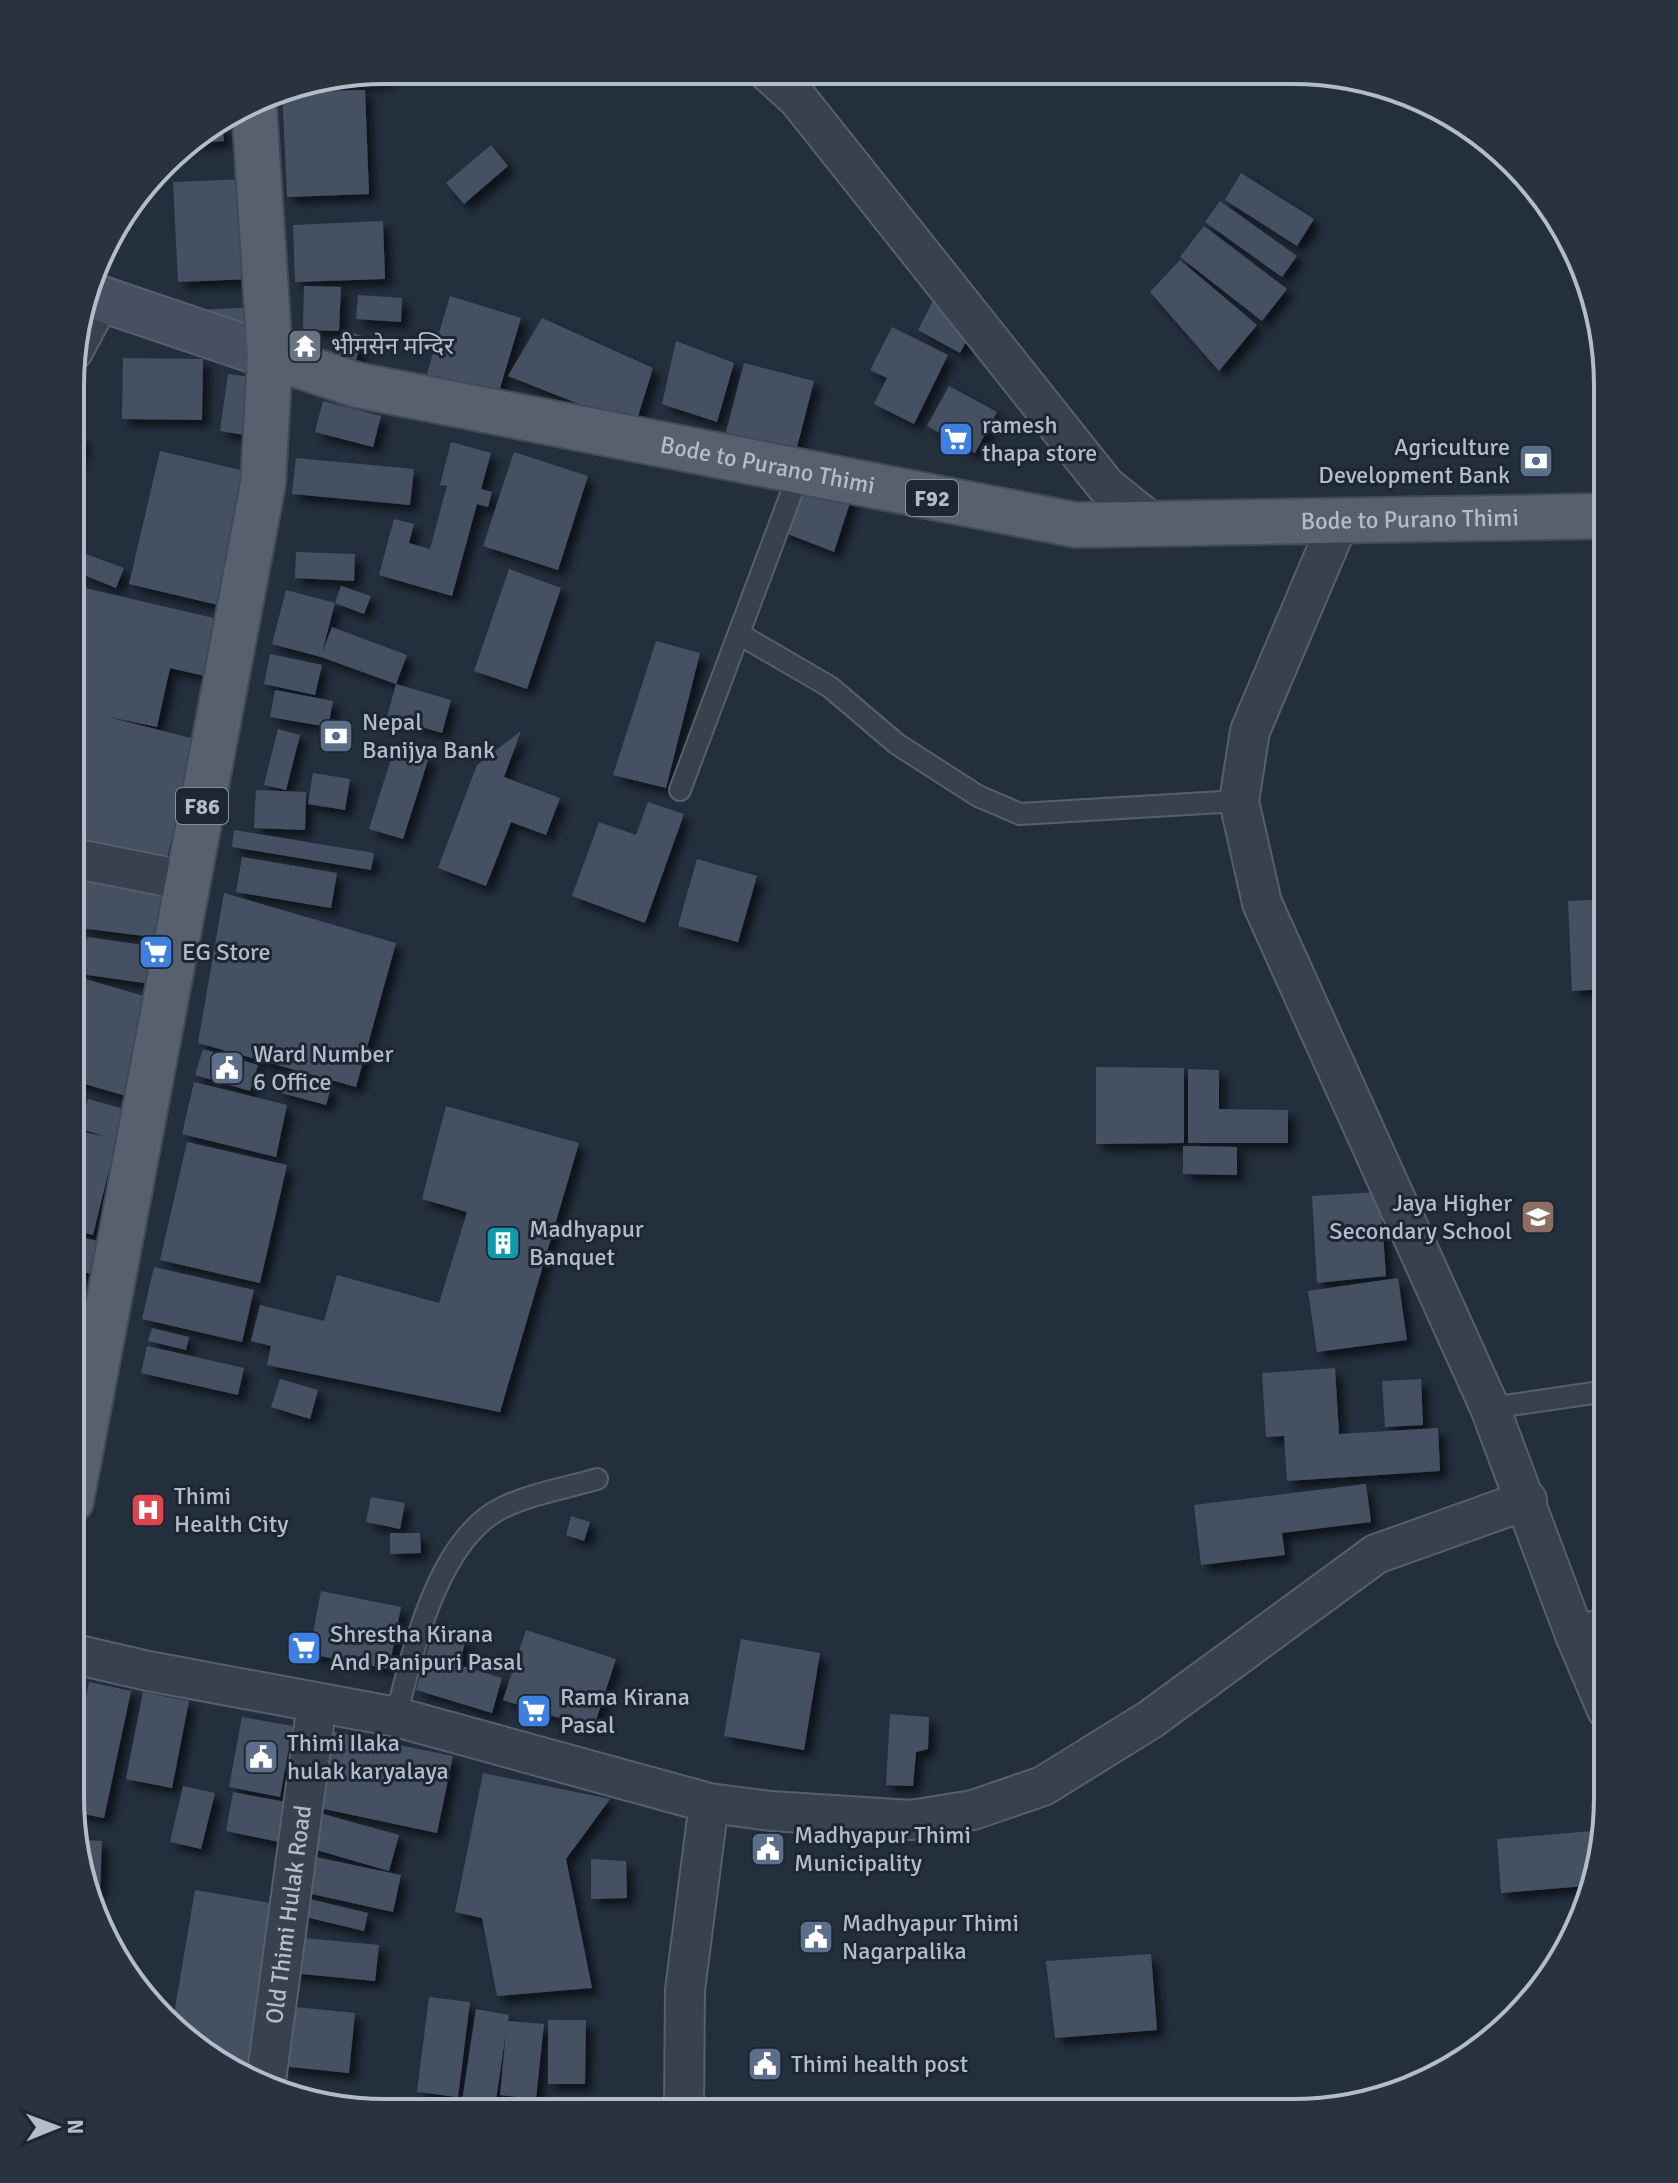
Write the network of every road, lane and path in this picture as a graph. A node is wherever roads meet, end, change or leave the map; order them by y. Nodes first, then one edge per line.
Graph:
1 (781, 84) edge
2 (255, 114) edge
3 (98, 297) edge
4 (270, 356) junction
5 (799, 473) junction
6 (1594, 516) edge
7 (1339, 521) junction
8 (1152, 523) junction
9 (739, 634) junction
10 (680, 790) dead end
11 (1239, 801) junction
12 (84, 860) edge
13 (188, 881) junction
14 (1594, 1393) edge
15 (1490, 1408) junction
16 (84, 1432) edge
17 (597, 1479) dead end
18 (1527, 1500) junction
19 (1591, 1631) edge
20 (84, 1656) edge
21 (317, 1703) junction
22 (396, 1717) junction
23 (709, 1803) junction
24 (267, 2075) edge
25 (684, 2099) edge

1 - 8 street
2 - 4 main road, F86
3 - 4 main road, F92
4 - 5 main road, Bode to Purano Thimi / F92
4 - 13 main road, F86
5 - 8 main road, Bode to Purano Thimi / F92
5 - 9 lane
6 - 7 main road, Bode to Purano Thimi / F92
7 - 8 main road, Bode to Purano Thimi / F92
7 - 11 street
9 - 10 lane
9 - 11 lane
11 - 15 street
12 - 13 street
13 - 16 main road, F86
14 - 15 lane
15 - 18 street
17 - 22 lane
18 - 19 street
18 - 23 street
20 - 21 street
21 - 22 street
21 - 24 street, Old Thimi Hulak Road
22 - 23 street
23 - 25 street

